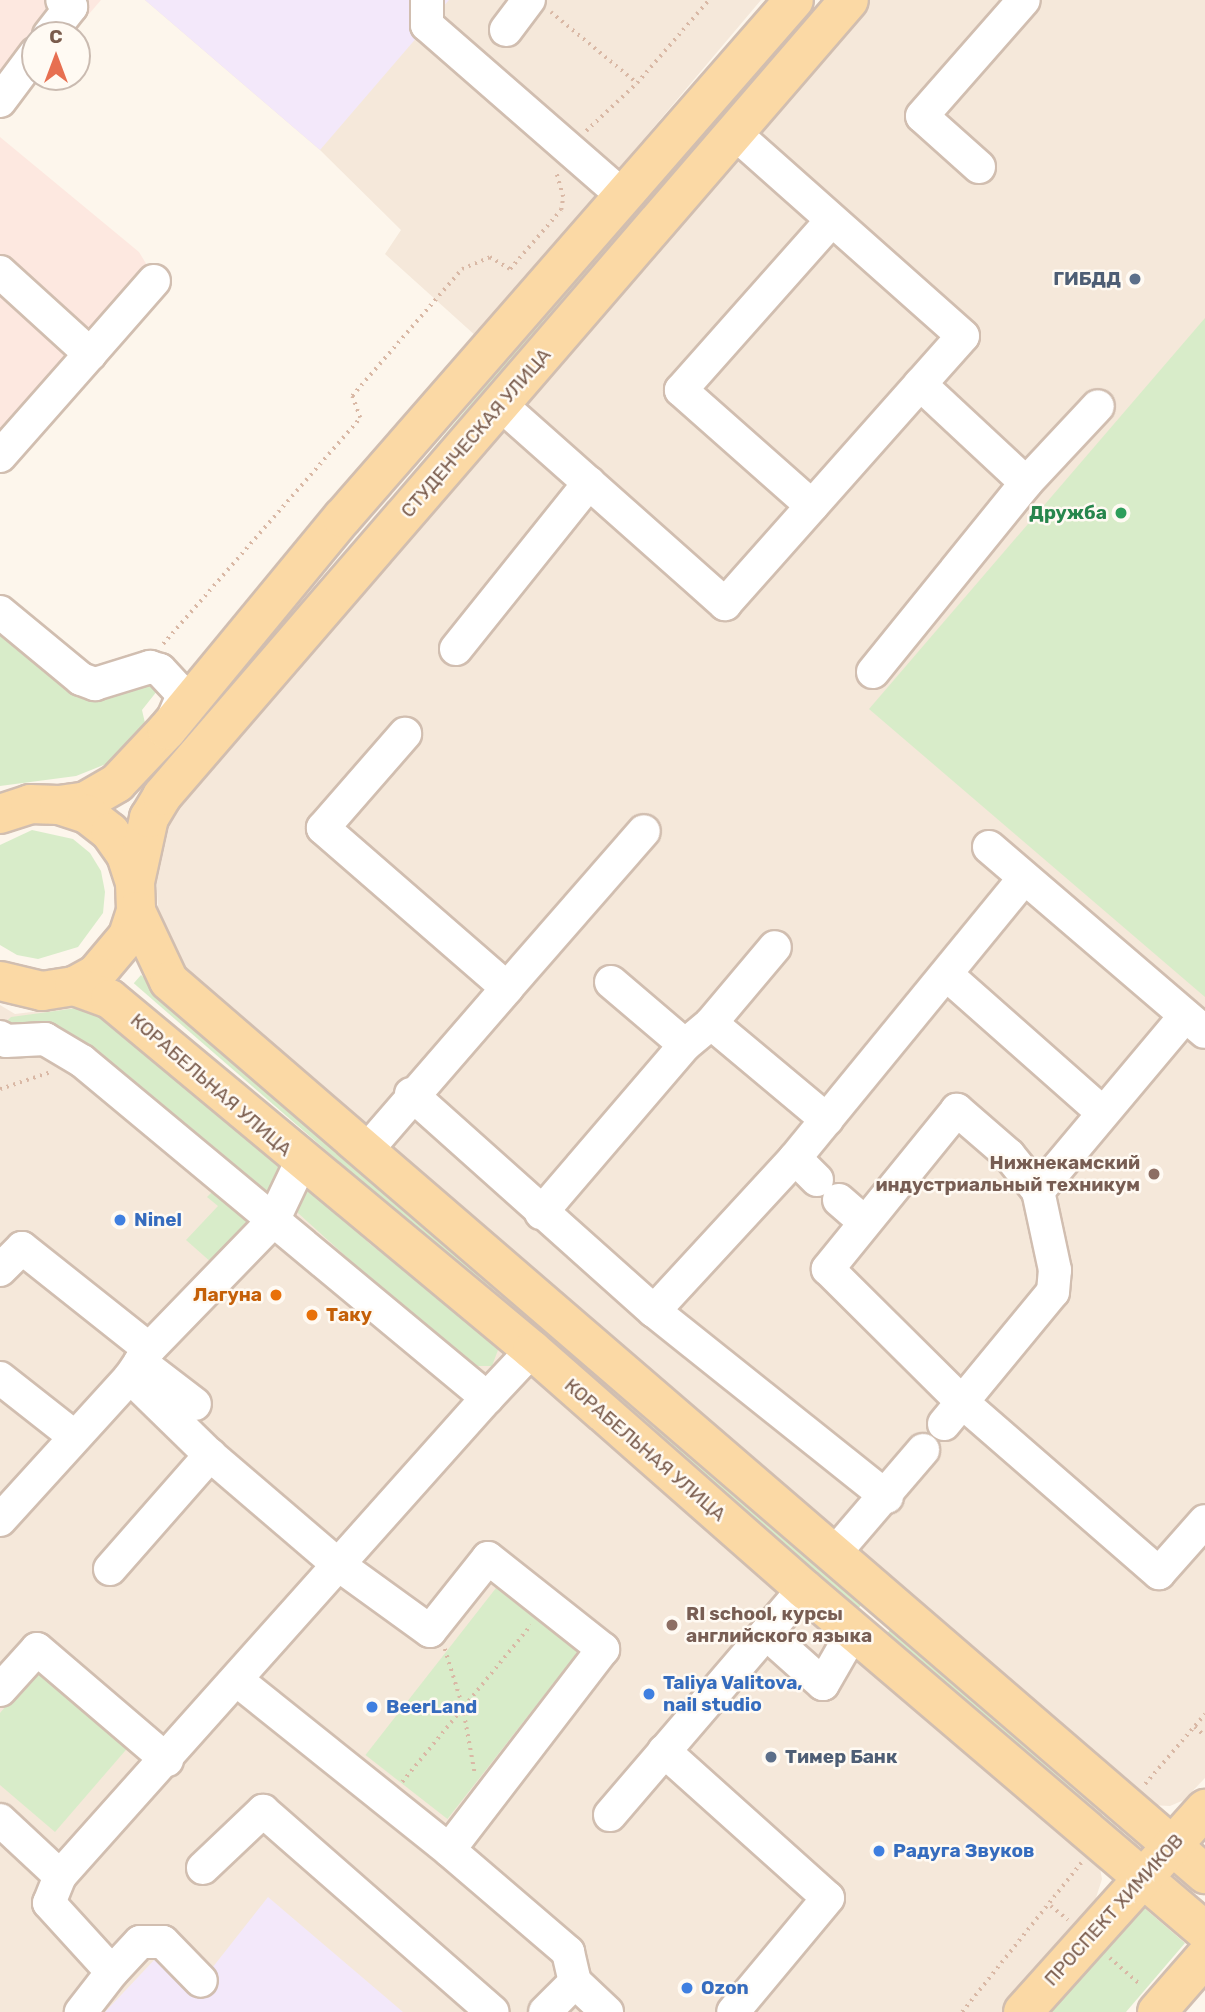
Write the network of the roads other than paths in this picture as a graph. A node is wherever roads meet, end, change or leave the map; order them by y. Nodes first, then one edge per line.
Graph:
1 (62, 0) edge
2 (427, 0) edge
3 (794, 0) edge
4 (1024, 0) edge
5 (837, 1) edge
6 (537, 4) edge
7 (60, 21) edge
8 (506, 30) dead end
9 (21, 73) edge
10 (0, 101) edge
11 (734, 133) junction
12 (979, 167) dead end
13 (623, 196) junction
14 (832, 220) junction
15 (0, 272) edge
16 (154, 281) dead end
17 (90, 354) junction
18 (920, 384) junction
19 (501, 405) junction
20 (1098, 406) dead end
21 (0, 456) edge
22 (589, 483) junction
23 (1027, 483) junction
24 (812, 506) junction
25 (0, 612) edge
26 (456, 649) dead end
27 (873, 672) dead end
28 (167, 730) junction
29 (405, 734) dead end
30 (22, 807) edge
31 (644, 831) dead end
32 (989, 847) dead end
33 (1023, 878) junction
34 (135, 897) junction
35 (775, 947) dead end
36 (947, 975) junction
37 (611, 982) dead end
38 (74, 985) junction
39 (4, 988) edge
40 (507, 988) junction
41 (711, 1023) junction
42 (1195, 1024) edge
43 (0, 1037) edge
44 (685, 1045) junction
45 (411, 1094) junction
46 (1103, 1113) junction
47 (827, 1120) junction
48 (366, 1151) junction
49 (301, 1162) junction
50 (817, 1179) junction
51 (1038, 1191) junction
52 (541, 1213) junction
53 (273, 1221) junction
54 (863, 1221) junction
55 (0, 1270) edge
56 (654, 1311) junction
57 (532, 1350) junction
58 (139, 1363) junction
59 (0, 1378) edge
60 (487, 1398) junction
61 (195, 1404) dead end
62 (953, 1413) junction
63 (75, 1437) junction
64 (923, 1450) dead end
65 (210, 1455) junction
66 (887, 1497) junction
67 (0, 1520) edge
68 (1205, 1521) edge
69 (834, 1554) junction
70 (337, 1563) junction
71 (110, 1569) dead end
72 (804, 1590) junction
73 (886, 1603) junction
74 (767, 1634) junction
75 (856, 1634) junction
76 (238, 1681) junction
77 (0, 1690) edge
78 (664, 1751) junction
79 (167, 1760) junction
80 (1205, 1809) edge
81 (610, 1815) dead end
82 (0, 1820) edge
83 (1171, 1845) junction
84 (449, 1850) junction
85 (204, 1868) dead end
86 (1205, 1874) edge
87 (60, 1876) junction
88 (1140, 1879) junction
89 (1205, 1931) edge
90 (1205, 1956) edge
91 (112, 1972) junction
92 (201, 1981) dead end
93 (575, 1982) junction
94 (81, 2012) edge
95 (493, 2012) edge
96 (545, 2012) edge
97 (607, 2012) edge
98 (733, 2012) edge
99 (1023, 2012) edge
100 (1157, 2012) edge

1 - 7 lane
2 - 13 lane
3 - 13 main road
4 - 12 lane
5 - 11 main road, СТУДЕНЧЕСКАЯ УЛИЦА
6 - 8 lane
9 - 10 lane
11 - 14 lane
11 - 19 main road, СТУДЕНЧЕСКАЯ УЛИЦА
13 - 28 main road
14 - 18 lane
14 - 24 lane
15 - 17 lane
16 - 17 lane
17 - 21 lane
18 - 23 lane
18 - 24 lane
19 - 22 lane
19 - 34 main road, СТУДЕНЧЕСКАЯ УЛИЦА
20 - 23 lane
22 - 24 lane
22 - 26 lane
23 - 27 lane
25 - 28 lane
28 - 30 main road
29 - 40 lane
30 - 34 main road
31 - 40 lane
32 - 33 lane
33 - 36 lane
33 - 42 lane
34 - 38 main road
34 - 48 main road
35 - 41 lane
36 - 46 lane
36 - 47 lane
37 - 44 lane
38 - 39 main road
38 - 49 main road, КОРАБЕЛЬНАЯ УЛИЦА
40 - 45 lane
41 - 44 lane
41 - 47 lane
42 - 46 lane
43 - 53 lane
44 - 52 lane
45 - 48 lane
45 - 52 lane
46 - 51 lane
47 - 50 lane
48 - 69 main road
49 - 53 lane
49 - 57 main road, КОРАБЕЛЬНАЯ УЛИЦА
50 - 54 lane
50 - 56 lane
51 - 54 lane
51 - 62 lane
52 - 56 lane
53 - 58 lane
53 - 60 lane
54 - 62 lane
55 - 58 lane
56 - 66 lane
57 - 60 lane
57 - 72 main road, КОРАБЕЛЬНАЯ УЛИЦА
58 - 61 lane
58 - 63 lane
58 - 65 lane
59 - 63 lane
60 - 70 lane
62 - 68 lane
63 - 67 lane
64 - 66 lane
65 - 70 lane
65 - 71 lane
66 - 69 lane
69 - 73 main road
70 - 76 lane
70 - 84 lane
72 - 74 lane
72 - 75 main road, КОРАБЕЛЬНАЯ УЛИЦА
73 - 75 main road
73 - 83 main road
74 - 75 lane
74 - 78 lane
75 - 88 main road, КОРАБЕЛЬНАЯ УЛИЦА
76 - 79 lane
76 - 84 lane
77 - 79 lane
78 - 81 lane
78 - 98 lane
79 - 87 lane
80 - 83 main road, ПРОСПЕКТ ХИМИКОВ
82 - 87 lane
83 - 86 main road
83 - 88 main road, ПРОСПЕКТ ХИМИКОВ
84 - 93 lane
85 - 95 lane
87 - 91 lane
88 - 89 main road, КОРАБЕЛЬНАЯ УЛИЦА
88 - 99 main road, ПРОСПЕКТ ХИМИКОВ
90 - 100 main road
91 - 92 lane
91 - 94 lane
93 - 96 lane
93 - 97 lane

